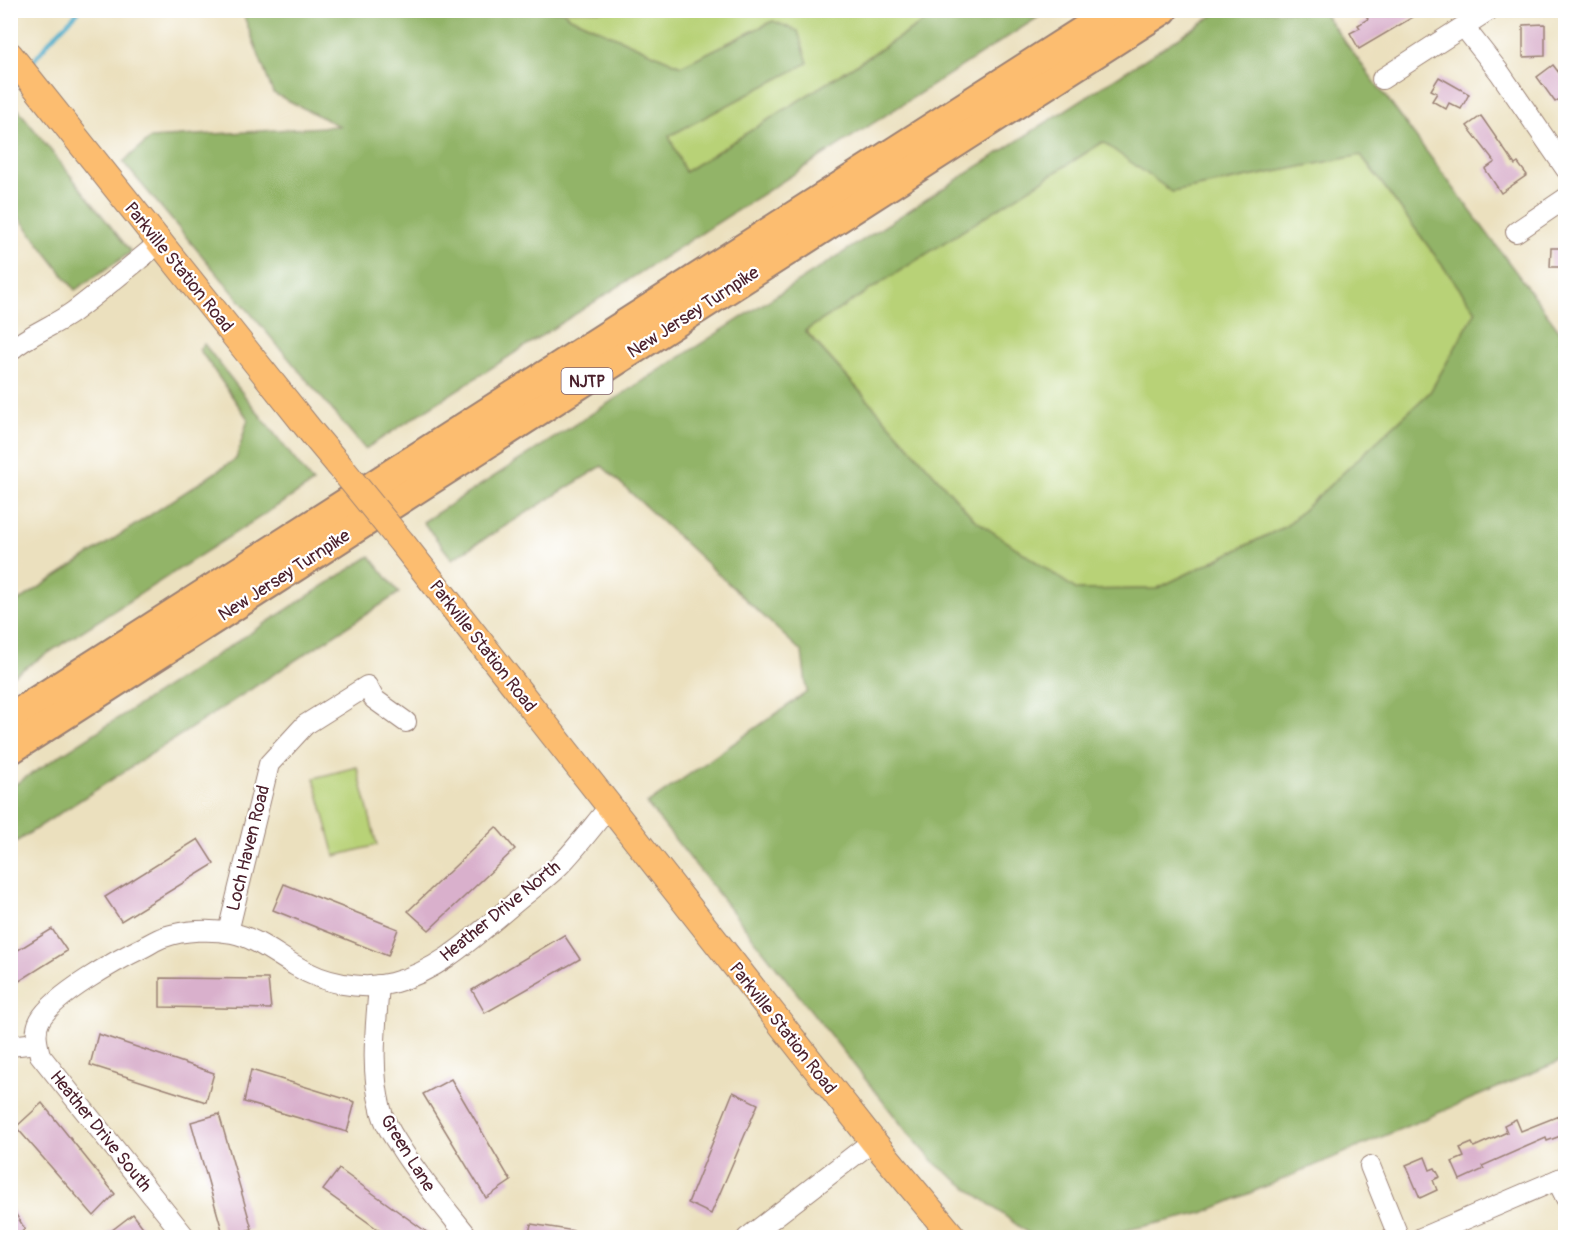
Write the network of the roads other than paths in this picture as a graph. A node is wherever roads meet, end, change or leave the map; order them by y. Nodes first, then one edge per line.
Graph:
1 (1115, 10) edge
2 (1163, 10) edge
3 (1489, 10) edge
4 (1464, 27) junction
5 (10, 55) edge
6 (1382, 79) dead end
7 (1566, 169) edge
8 (1566, 198) edge
9 (1516, 232) dead end
10 (159, 243) junction
11 (10, 351) edge
12 (10, 718) edge
13 (406, 722) dead end
14 (10, 750) edge
15 (609, 807) junction
16 (228, 932) junction
17 (379, 985) junction
18 (37, 1043) junction
19 (10, 1046) edge
20 (873, 1141) junction
21 (1370, 1166) dead end
22 (1561, 1178) edge
23 (1566, 1198) edge
24 (186, 1238) edge
25 (470, 1238) edge
26 (747, 1238) edge
27 (954, 1238) edge
28 (1400, 1238) edge
29 (1420, 1238) edge

1 - 12 highway, New Jersey Turnpike / NJTP
2 - 14 highway, New Jersey Turnpike / NJTP
3 - 4 street
4 - 6 street
4 - 7 street
5 - 10 main road, Parkville Station Road
8 - 9 street
10 - 11 street
10 - 15 main road, Parkville Station Road, bridge
13 - 16 street, Loch Haven Road
15 - 17 street, Heather Drive North
15 - 20 main road, Parkville Station Road
16 - 17 street, Heather Drive North
16 - 18 street, Heather Drive North
17 - 25 street, Green Lane
18 - 19 street
18 - 24 street, Heather Drive South
20 - 26 street
20 - 27 main road, Parkville Station Road
21 - 28 street
22 - 23 street
22 - 29 street

